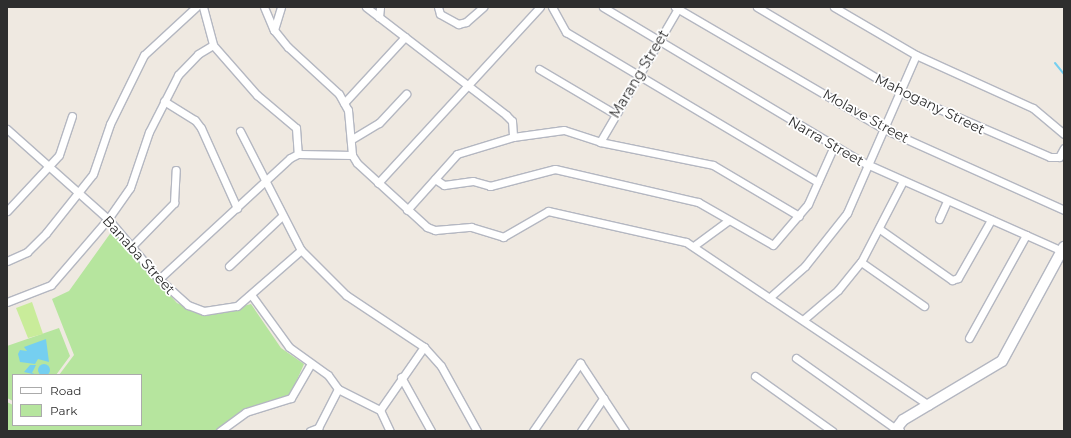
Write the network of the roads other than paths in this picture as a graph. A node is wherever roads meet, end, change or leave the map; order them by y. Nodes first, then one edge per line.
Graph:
1 (196, 7) edge
2 (203, 7) edge
3 (264, 7) edge
4 (281, 7) edge
5 (366, 7) edge
6 (380, 7) edge
7 (438, 7) edge
8 (483, 7) edge
9 (540, 7) edge
10 (552, 7) edge
11 (603, 7) edge
12 (757, 7) edge
13 (834, 7) edge
14 (677, 8) edge
15 (379, 17) junction
16 (274, 30) junction
17 (405, 37) junction
18 (659, 41) junction
19 (213, 45) junction
20 (916, 55) junction
21 (539, 69) dead end
22 (638, 73) junction
23 (467, 85) junction
24 (900, 92) junction
25 (406, 94) dead end
26 (164, 101) junction
27 (344, 103) junction
28 (615, 114) junction
29 (72, 116) dead end
30 (7, 129) edge
31 (884, 129) junction
32 (240, 132) dead end
33 (1064, 134) edge
34 (513, 137) junction
35 (352, 139) junction
36 (600, 142) junction
37 (834, 146) junction
38 (1064, 148) edge
39 (298, 154) junction
40 (352, 155) junction
41 (869, 165) junction
42 (48, 167) junction
43 (176, 170) dead end
44 (435, 179) junction
45 (264, 181) junction
46 (903, 181) junction
47 (378, 182) junction
48 (818, 182) junction
49 (78, 193) junction
50 (948, 201) junction
51 (237, 208) junction
52 (407, 210) junction
53 (1064, 210) edge
54 (7, 211) edge
55 (798, 216) junction
56 (281, 217) junction
57 (108, 219) junction
58 (939, 219) dead end
59 (729, 220) junction
60 (991, 220) junction
61 (881, 230) junction
62 (1026, 235) junction
63 (696, 245) junction
64 (130, 247) junction
65 (1063, 249) edge
66 (301, 250) junction
67 (7, 261) edge
68 (861, 262) junction
69 (229, 266) dead end
70 (159, 279) junction
71 (252, 296) junction
72 (769, 298) junction
73 (7, 302) edge
74 (924, 306) dead end
75 (803, 320) junction
76 (969, 338) dead end
77 (424, 347) junction
78 (796, 358) dead end
79 (311, 364) junction
80 (755, 376) dead end
81 (401, 377) junction
82 (338, 389) junction
83 (603, 398) junction
84 (929, 405) junction
85 (380, 410) junction
86 (322, 430) edge
87 (898, 430) edge
88 (220, 431) edge
89 (310, 431) edge
90 (390, 431) edge
91 (431, 431) edge
92 (477, 431) edge
93 (532, 431) edge
94 (581, 431) edge
95 (625, 431) edge
96 (832, 431) edge

1 - 49 street
2 - 19 street
3 - 16 street
4 - 16 street
5 - 15 street
6 - 15 street
7 - 8 street
9 - 23 street
10 - 22 street
11 - 18 street, Narra Street
12 - 24 street, Mahogany Street
13 - 20 street
14 - 18 street, Marang Street
14 - 31 street, Molave Street
15 - 17 street
16 - 27 street
17 - 23 street
17 - 27 street
18 - 22 street, Marang Street
18 - 37 street, Narra Street
19 - 26 street
19 - 39 street
20 - 24 street
20 - 33 street
21 - 28 street
22 - 28 street, Marang Street
22 - 48 street
23 - 34 street
23 - 47 street
24 - 31 street
24 - 38 street, Mahogany Street
25 - 35 street
26 - 51 street
26 - 57 street
27 - 35 street
28 - 36 street, Marang Street
29 - 42 street
30 - 42 street, Banaba Street
31 - 41 street
31 - 53 street, Molave Street
32 - 45 street
34 - 36 street
34 - 44 street
35 - 40 street
36 - 55 street
37 - 41 street, Narra Street
37 - 48 street
39 - 40 street
39 - 45 street
40 - 47 street
41 - 46 street, Narra Street
41 - 72 street
42 - 49 street, Banaba Street
42 - 54 street
43 - 64 street
44 - 52 street
44 - 59 street
45 - 51 street
45 - 56 street
46 - 50 street, Narra Street
46 - 61 street
47 - 52 street
48 - 55 street
49 - 57 street, Banaba Street
49 - 67 street
50 - 58 street
50 - 60 street, Narra Street
51 - 70 street
52 - 63 street
55 - 59 street
56 - 66 street
56 - 69 street
57 - 64 street, Banaba Street
57 - 73 street
59 - 63 street
60 - 61 street
60 - 62 street, Narra Street
61 - 68 street
62 - 65 street, Narra Street
62 - 76 street
63 - 72 street
64 - 70 street, Banaba Street
65 - 84 street
66 - 71 street, Banaba Street
66 - 77 street
68 - 74 street
68 - 75 street
70 - 71 street, Banaba Street
71 - 79 street
72 - 75 street
75 - 84 street
77 - 81 street
77 - 92 street
78 - 87 street
79 - 82 street
79 - 88 street
80 - 96 street
81 - 85 street
81 - 91 street
82 - 85 street
82 - 86 street
83 - 93 street
83 - 94 street
83 - 95 street
84 - 87 street
85 - 90 street
86 - 89 street

